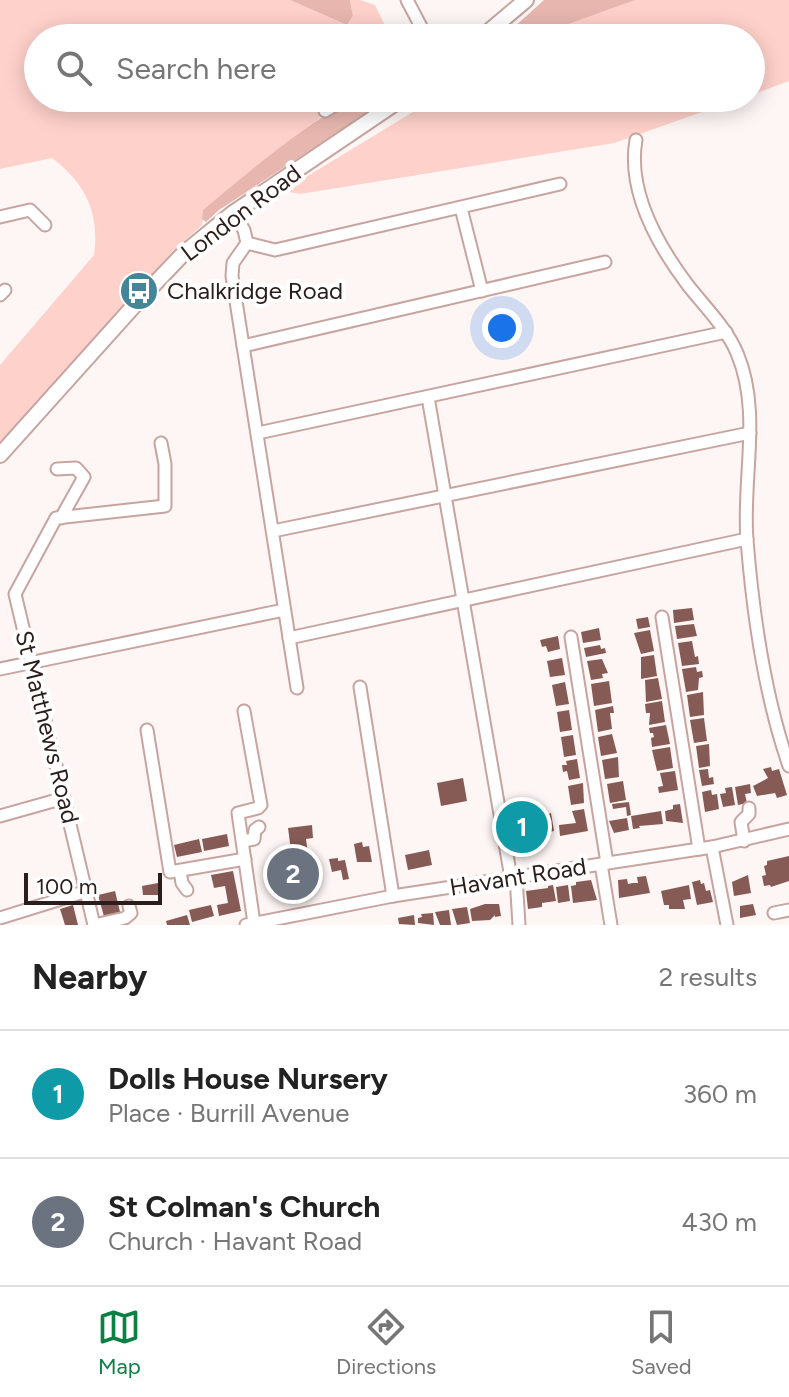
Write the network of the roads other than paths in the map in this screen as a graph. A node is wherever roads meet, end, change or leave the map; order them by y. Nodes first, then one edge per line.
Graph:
1 (407, 0) edge
2 (526, 0) edge
3 (420, 24) edge
4 (498, 24) edge
5 (382, 112) edge
6 (636, 140) dead end
7 (648, 154) dead end
8 (633, 160) junction
9 (560, 184) dead end
10 (461, 208) junction
11 (233, 213) junction
12 (0, 217) edge
13 (45, 225) dead end
14 (247, 243) junction
15 (605, 262) dead end
16 (482, 291) junction
17 (726, 332) junction
18 (243, 346) junction
19 (428, 397) junction
20 (258, 433) junction
21 (750, 433) junction
22 (161, 443) dead end
23 (0, 455) edge
24 (57, 469) dead end
25 (444, 495) junction
26 (61, 518) junction
27 (273, 531) junction
28 (747, 539) junction
29 (462, 599) junction
30 (284, 610) junction
31 (662, 617) dead end
32 (571, 637) dead end
33 (289, 638) junction
34 (31, 661) junction
35 (0, 669) edge
36 (360, 687) dead end
37 (297, 688) dead end
38 (244, 711) dead end
39 (147, 730) dead end
40 (789, 766) edge
41 (64, 798) junction
42 (749, 808) dead end
43 (0, 816) edge
44 (259, 827) dead end
45 (789, 829) edge
46 (243, 841) junction
47 (744, 841) junction
48 (706, 848) junction
49 (245, 859) junction
50 (604, 864) junction
51 (180, 871) junction
52 (513, 878) junction
53 (187, 890) dead end
54 (87, 891) junction
55 (393, 896) junction
56 (129, 906) dead end
57 (789, 910) edge
58 (774, 913) dead end
59 (0, 918) edge
60 (250, 924) edge
61 (94, 925) edge
62 (519, 925) edge
63 (611, 925) edge
64 (727, 925) edge

1 - 3 street
2 - 4 main road
5 - 11 main road, London Road
6 - 8 street
7 - 8 street
8 - 17 street
9 - 10 street
10 - 14 street
10 - 16 street
11 - 14 street
11 - 23 main road, London Road
12 - 13 street
14 - 18 street
15 - 16 street
16 - 18 street
17 - 19 street
17 - 21 street
18 - 20 street
19 - 20 street
19 - 25 street
20 - 27 street
21 - 25 street
21 - 28 street
22 - 26 street
24 - 26 street, St Matthews Road
25 - 27 street
25 - 29 street
26 - 34 street, St Matthews Road
27 - 30 street
28 - 29 street
28 - 40 street
29 - 33 street
29 - 52 street
30 - 33 street
30 - 34 street
31 - 48 street
32 - 50 street
33 - 37 street
34 - 35 street
34 - 41 street, St Matthews Road
36 - 55 street
38 - 46 street
39 - 51 street
41 - 43 street
41 - 54 street, St Matthews Road
42 - 47 street
44 - 46 street
45 - 47 street, Havant Road
46 - 49 street
47 - 48 street, Havant Road
48 - 50 street, Havant Road
48 - 64 street
49 - 51 street
49 - 60 street
50 - 52 street, Havant Road
50 - 63 street
51 - 53 street
52 - 55 street, Havant Road
52 - 62 street
54 - 59 street
54 - 61 street, St Matthews Road
55 - 60 street, Havant Road
56 - 61 street
57 - 58 street

